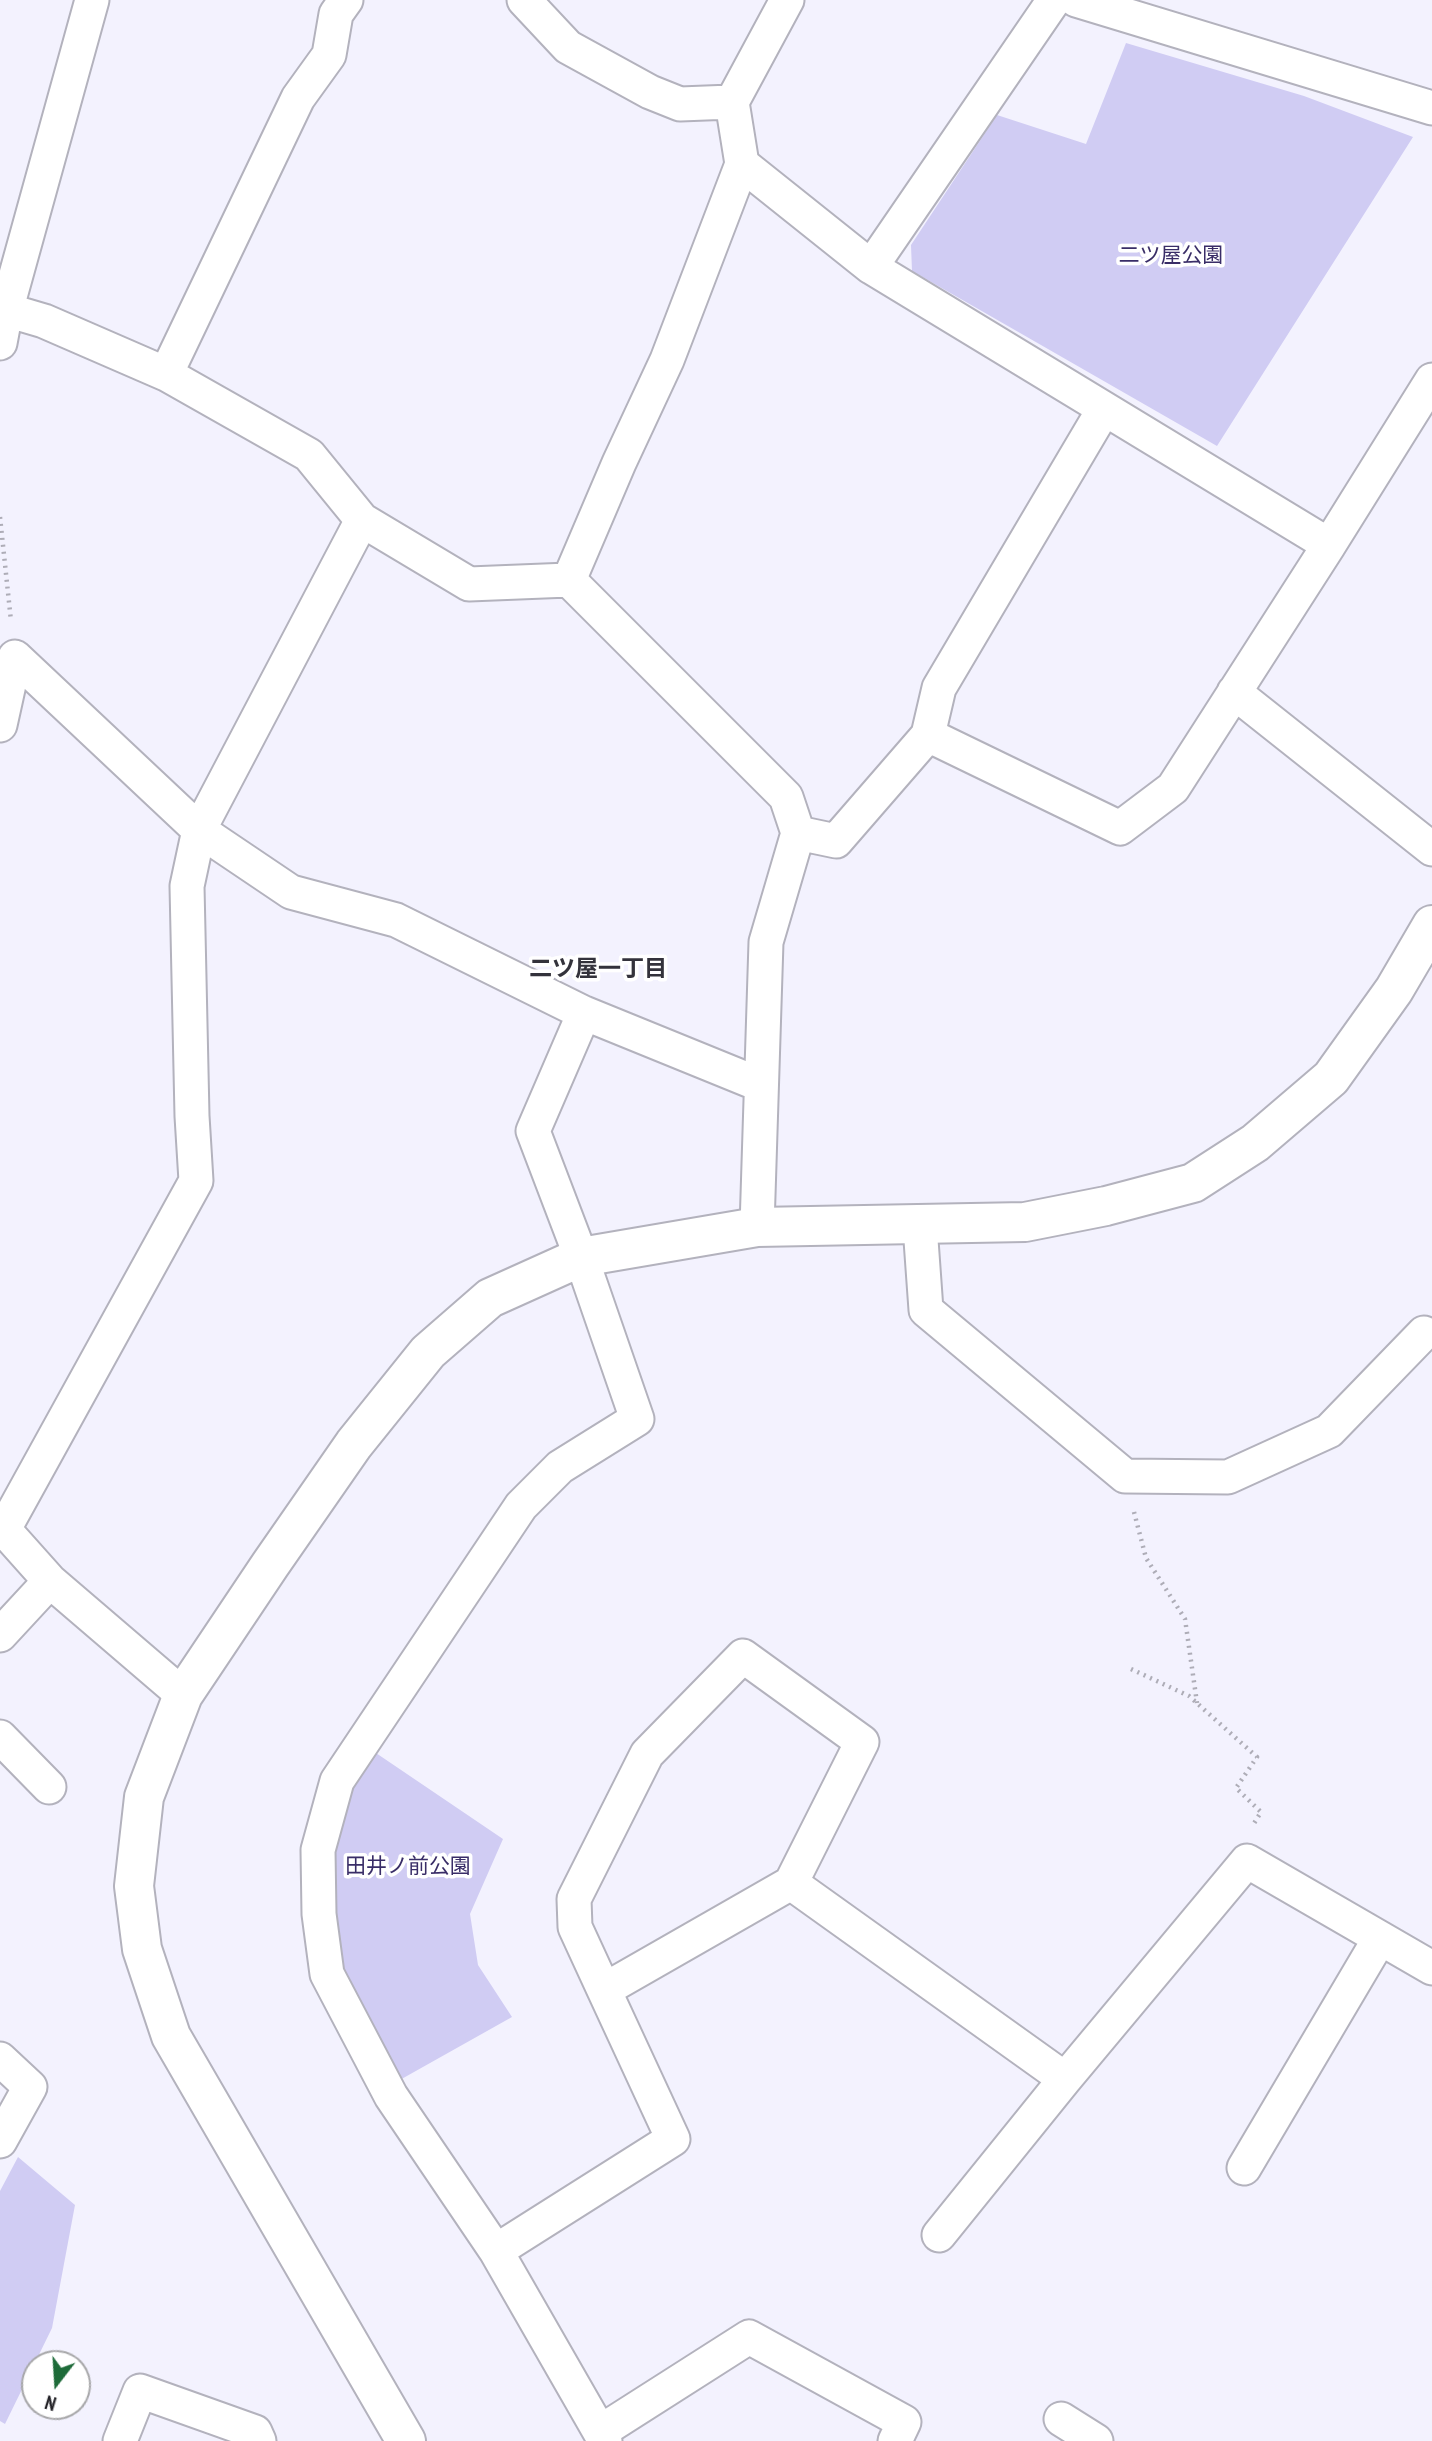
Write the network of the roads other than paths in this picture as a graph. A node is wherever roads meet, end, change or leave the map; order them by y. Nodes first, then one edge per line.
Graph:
1 (92, 0) edge
2 (346, 0) edge
3 (524, 0) edge
4 (787, 0) edge
5 (1054, 0) edge
6 (1076, 0) edge
7 (732, 102) junction
8 (1432, 108) edge
9 (742, 164) junction
10 (870, 267) junction
11 (3, 310) edge
12 (0, 343) edge
13 (166, 374) junction
14 (1432, 380) edge
15 (1104, 409) junction
16 (362, 520) junction
17 (1329, 545) junction
18 (569, 580) junction
19 (1234, 692) junction
20 (0, 725) edge
21 (928, 735) junction
22 (199, 830) junction
23 (798, 833) junction
24 (1432, 849) edge
25 (1432, 925) edge
26 (584, 1013) junction
27 (761, 1085) junction
28 (920, 1226) junction
29 (757, 1227) junction
30 (581, 1257) junction
31 (1424, 1334) dead end
32 (2, 1527) edge
33 (50, 1581) junction
34 (0, 1635) edge
35 (183, 1695) junction
36 (0, 1737) edge
37 (49, 1787) dead end
38 (791, 1883) junction
39 (1380, 1938) junction
40 (1432, 1968) edge
41 (604, 1990) junction
42 (0, 2059) edge
43 (1065, 2079) junction
44 (0, 2141) edge
45 (1244, 2168) dead end
46 (939, 2235) dead end
47 (496, 2251) junction
48 (1061, 2419) dead end
49 (602, 2437) edge
50 (120, 2441) edge
51 (259, 2441) edge
52 (405, 2441) edge
53 (895, 2441) edge
54 (1097, 2441) edge

1 - 11 street
2 - 13 street
3 - 7 street
4 - 7 street
5 - 10 street
6 - 8 street
7 - 9 street
9 - 10 street
9 - 18 street
10 - 15 street
11 - 12 street
11 - 13 street
13 - 16 street
14 - 17 street
15 - 17 street
15 - 21 street
16 - 18 street
16 - 22 street
17 - 19 street
18 - 23 street
19 - 21 street
19 - 24 street
20 - 22 street
21 - 23 street
22 - 26 street
22 - 32 street
23 - 27 street
25 - 28 street
26 - 27 street
26 - 30 street
27 - 29 street
28 - 29 street
28 - 31 street
29 - 30 street
30 - 35 street
30 - 47 street
32 - 33 street
33 - 34 street
33 - 35 street
35 - 52 street
36 - 37 street
38 - 41 street
38 - 41 street
38 - 43 street
39 - 40 street
39 - 43 street
39 - 45 street
41 - 47 street
42 - 44 street
43 - 46 street
47 - 49 street
48 - 54 street
49 - 53 street
50 - 51 street

